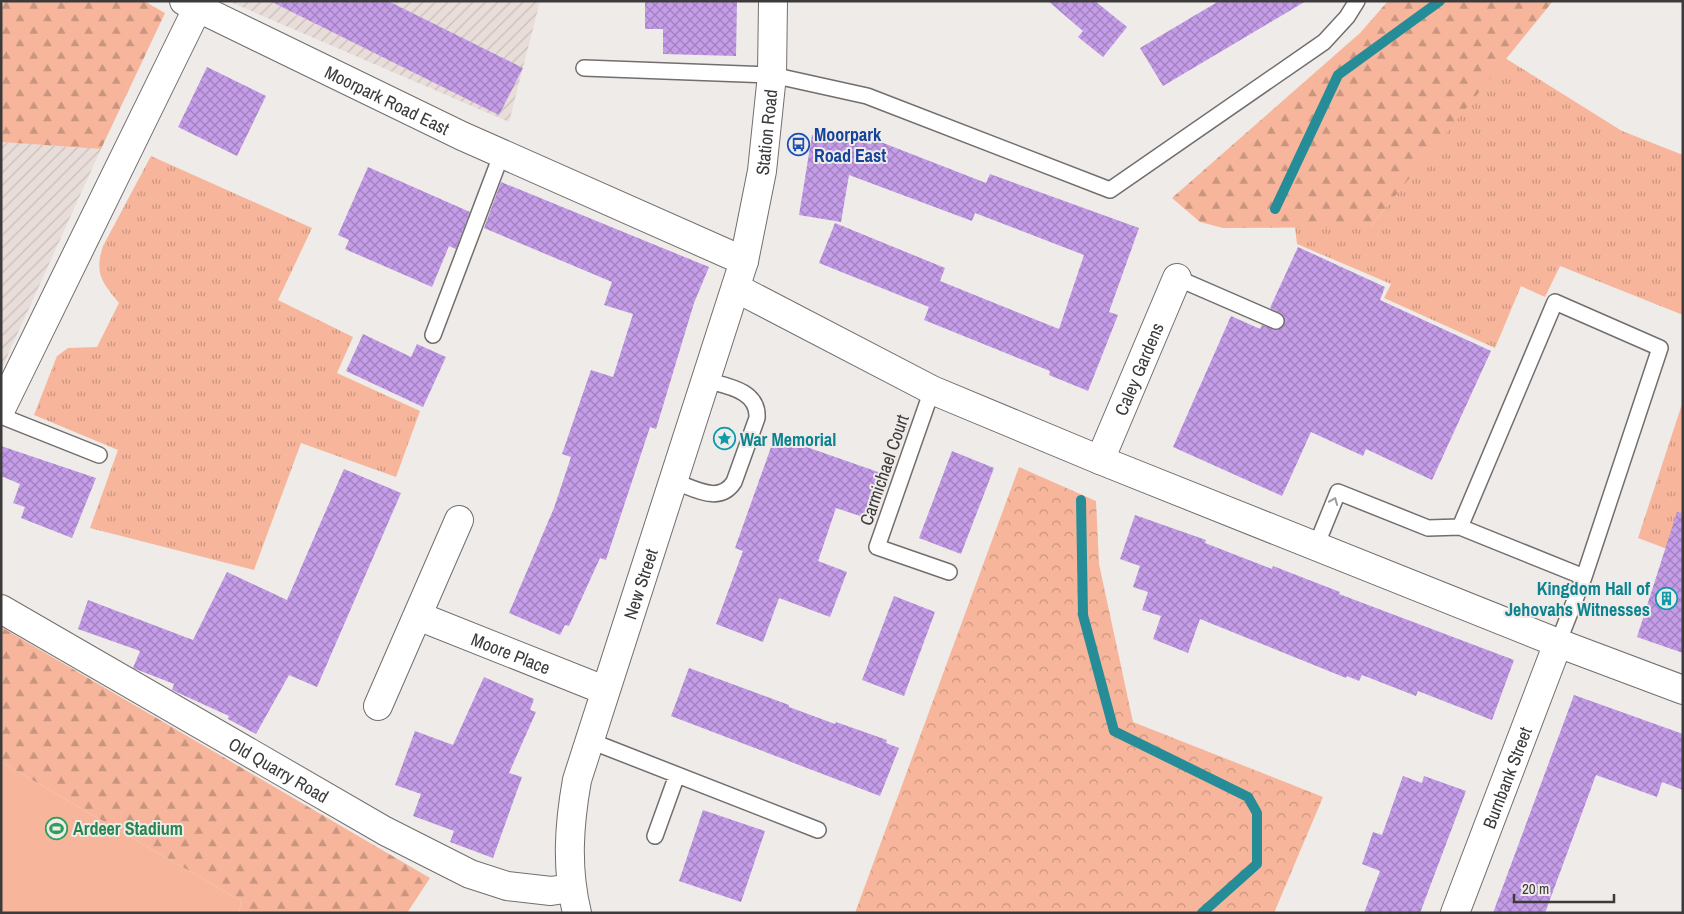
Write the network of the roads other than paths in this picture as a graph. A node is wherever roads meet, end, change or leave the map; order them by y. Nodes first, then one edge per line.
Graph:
1 (773, 1) edge
2 (1357, 1) edge
3 (190, 5) edge
4 (584, 68) dead end
5 (772, 75) junction
6 (502, 153) junction
7 (744, 261) junction
8 (1177, 278) joint
9 (736, 288) junction
10 (1276, 321) dead end
11 (433, 335) dead end
12 (706, 380) junction
13 (932, 390) junction
14 (1, 409) edge
15 (1, 416) edge
16 (99, 455) dead end
17 (1100, 460) junction
18 (673, 481) junction
19 (459, 520) dead end
20 (1460, 527) junction
21 (1316, 546) junction
22 (949, 572) dead end
23 (1584, 578) junction
24 (1, 609) edge
25 (418, 616) junction
26 (1558, 643) junction
27 (604, 690) junction
28 (1683, 690) edge
29 (378, 706) dead end
30 (588, 740) junction
31 (677, 775) junction
32 (818, 830) dead end
33 (655, 836) dead end
34 (574, 900) edge
35 (1456, 913) edge

1 - 5 street, Station Road
2 - 5 lane
3 - 6 street, Moorpark Road East
3 - 14 street, Moorpark Road East
4 - 5 lane
5 - 7 street, Station Road
6 - 7 street, Moorpark Road East
6 - 11 lane
7 - 9 street, New Street
8 - 10 lane
8 - 17 street, Caley Gardens
9 - 12 street, New Street
9 - 13 street
12 - 18 street, New Street
12 - 18 lane
13 - 17 street
13 - 22 lane, Carmichael Court
15 - 16 lane
17 - 21 street
18 - 27 street, New Street
19 - 25 street
21 -> 20 lane
20 - 23 lane
20 - 23 lane
21 - 26 street
23 - 26 lane
24 - 34 street, Old Quarry Road
25 - 27 street, Moore Place
25 - 29 street
26 - 28 street
26 - 35 street, Burnbank Street
27 - 30 street, New Street
30 - 31 lane
30 - 34 street, New Street
31 - 32 lane
31 - 33 lane

